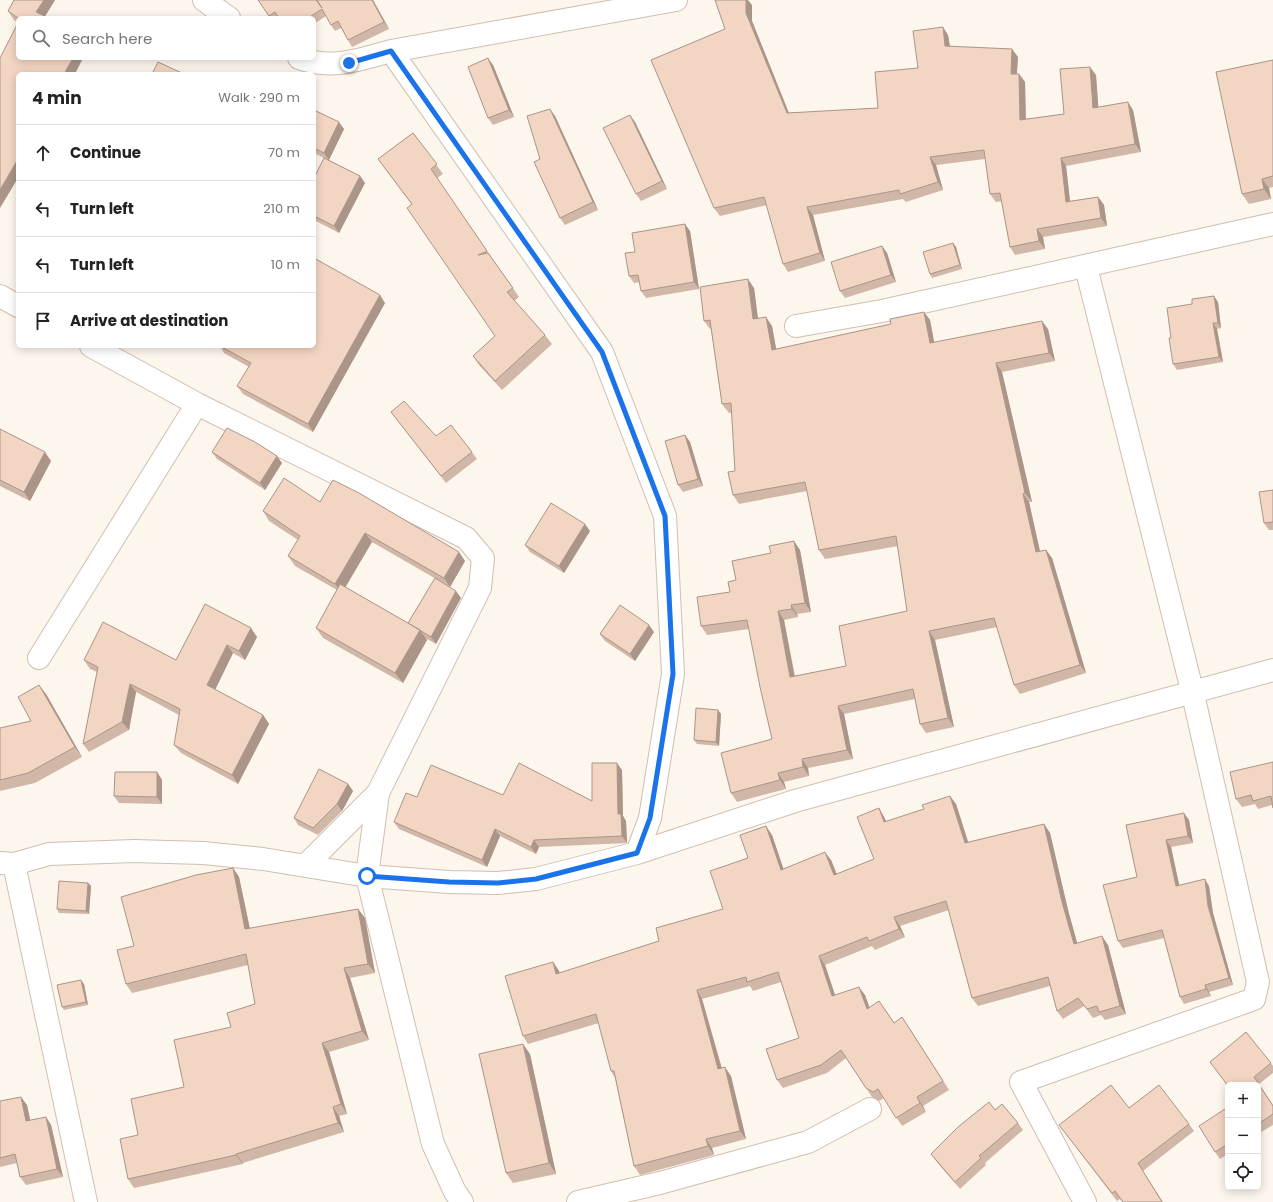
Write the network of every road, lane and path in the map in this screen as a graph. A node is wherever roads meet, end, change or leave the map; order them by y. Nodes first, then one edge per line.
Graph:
1 (204, 0) edge
2 (676, 0) edge
3 (226, 16) edge
4 (391, 51) junction
5 (304, 60) edge
6 (1273, 224) edge
7 (1086, 267) junction
8 (0, 296) edge
9 (16, 305) edge
10 (796, 326) dead end
11 (95, 348) edge
12 (197, 404) junction
13 (39, 658) dead end
14 (1273, 670) edge
15 (1192, 690) junction
16 (378, 793) junction
17 (637, 853) junction
18 (7, 864) edge
19 (306, 865) junction
20 (367, 876) junction
21 (870, 1109) dead end
22 (86, 1202) edge
23 (462, 1202) edge
24 (578, 1202) edge
25 (1085, 1202) edge

1 - 3 street
2 - 4 street
4 - 5 street
4 - 17 street
6 - 7 street
7 - 10 street
7 - 15 street
8 - 9 street
11 - 12 street
12 - 13 street
12 - 16 street
14 - 15 street
15 - 17 street
15 - 25 street
16 - 19 street
16 - 20 street
17 - 20 street
18 - 19 street
18 - 22 street
19 - 20 street
20 - 23 street
21 - 24 street

